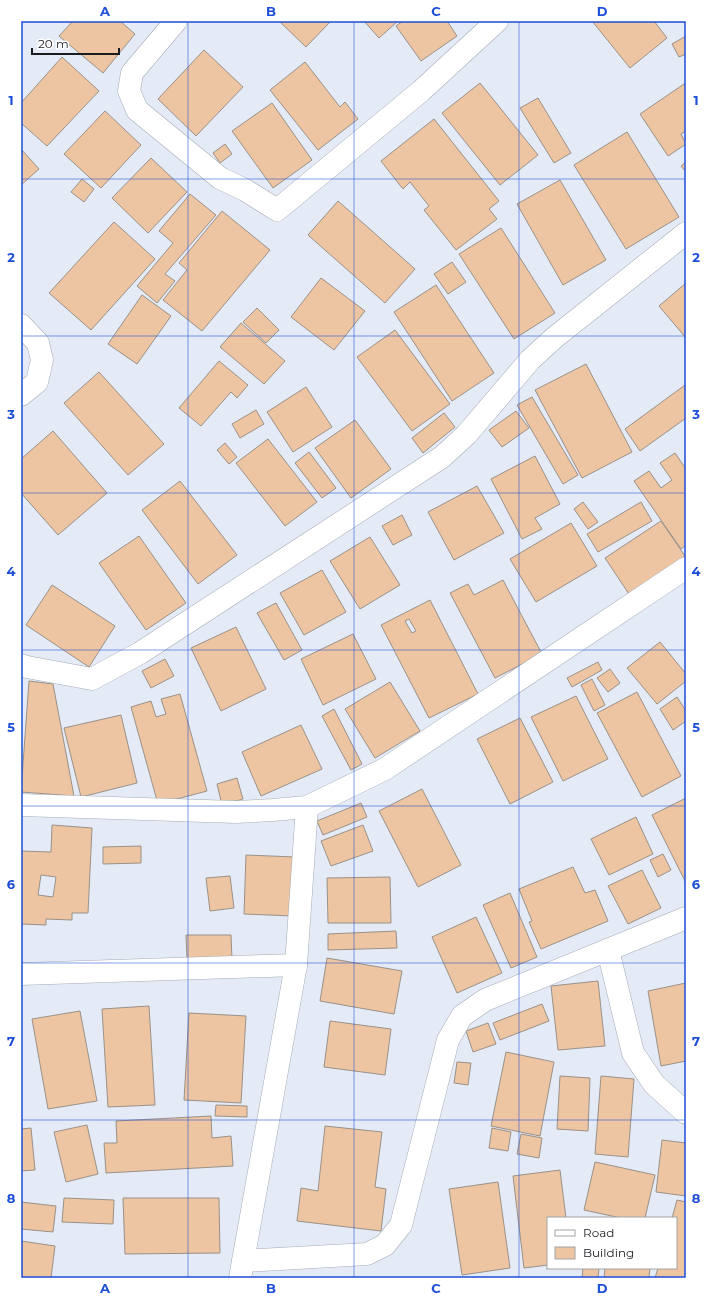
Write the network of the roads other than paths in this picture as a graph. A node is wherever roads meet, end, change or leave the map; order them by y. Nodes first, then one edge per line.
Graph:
1 (176, 21) edge
2 (497, 21) edge
3 (686, 233) edge
4 (21, 325) edge
5 (21, 395) edge
6 (686, 568) edge
7 (21, 664) edge
8 (21, 806) edge
9 (307, 807) junction
10 (686, 918) edge
11 (608, 950) junction
12 (296, 965) junction
13 (21, 974) edge
14 (686, 1113) edge
15 (242, 1270) edge

1 - 2 street
3 - 7 street
4 - 5 street
6 - 9 street
8 - 9 street
9 - 12 street
10 - 11 street
11 - 14 street
11 - 15 street
12 - 13 street
12 - 15 street

